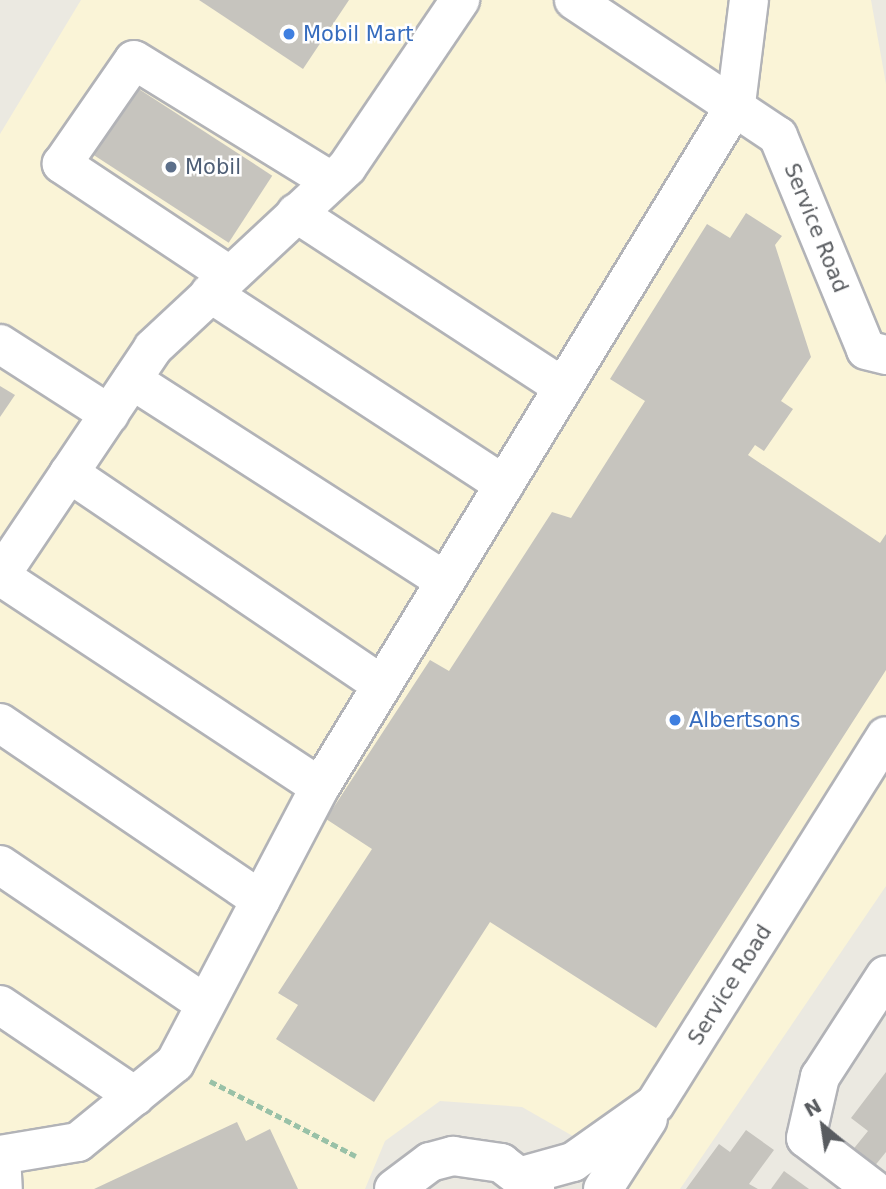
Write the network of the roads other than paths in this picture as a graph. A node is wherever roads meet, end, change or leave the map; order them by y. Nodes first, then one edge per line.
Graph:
1 (460, 0) edge
2 (574, 0) edge
3 (749, 0) edge
4 (736, 104) junction
5 (331, 181) junction
6 (296, 213) junction
7 (220, 284) junction
8 (0, 344) edge
9 (886, 355) edge
10 (132, 380) junction
11 (564, 387) junction
12 (109, 414) junction
13 (69, 473) junction
14 (504, 485) junction
15 (0, 576) edge
16 (445, 581) junction
17 (382, 685) junction
18 (0, 723) edge
19 (886, 736) edge
20 (320, 787) junction
21 (0, 865) edge
22 (260, 900) junction
23 (886, 975) edge
24 (205, 1004) junction
25 (0, 1006) edge
26 (135, 1096) junction
27 (655, 1104) junction
28 (1, 1166) edge
29 (529, 1182) edge
30 (394, 1189) edge
31 (603, 1189) edge
32 (873, 1189) edge

1 - 5 street
2 - 4 street
3 - 4 street
4 - 9 street, Service Road
4 - 11 street
5 - 6 street
5 - 7 street
6 - 7 street
6 - 11 street
7 - 10 street
7 - 14 street
8 - 12 street
10 - 12 street
10 - 16 street
11 - 14 street
12 - 13 street
13 - 15 street
13 - 17 street
14 - 16 street
15 - 20 street
16 - 17 street
17 - 20 street
18 - 22 street
19 - 27 street, Service Road
20 - 22 street
21 - 24 street
22 - 24 street
23 - 32 street
24 - 26 street
25 - 26 street
26 - 28 street
27 - 29 street, Service Road
27 - 31 street
29 - 30 street

